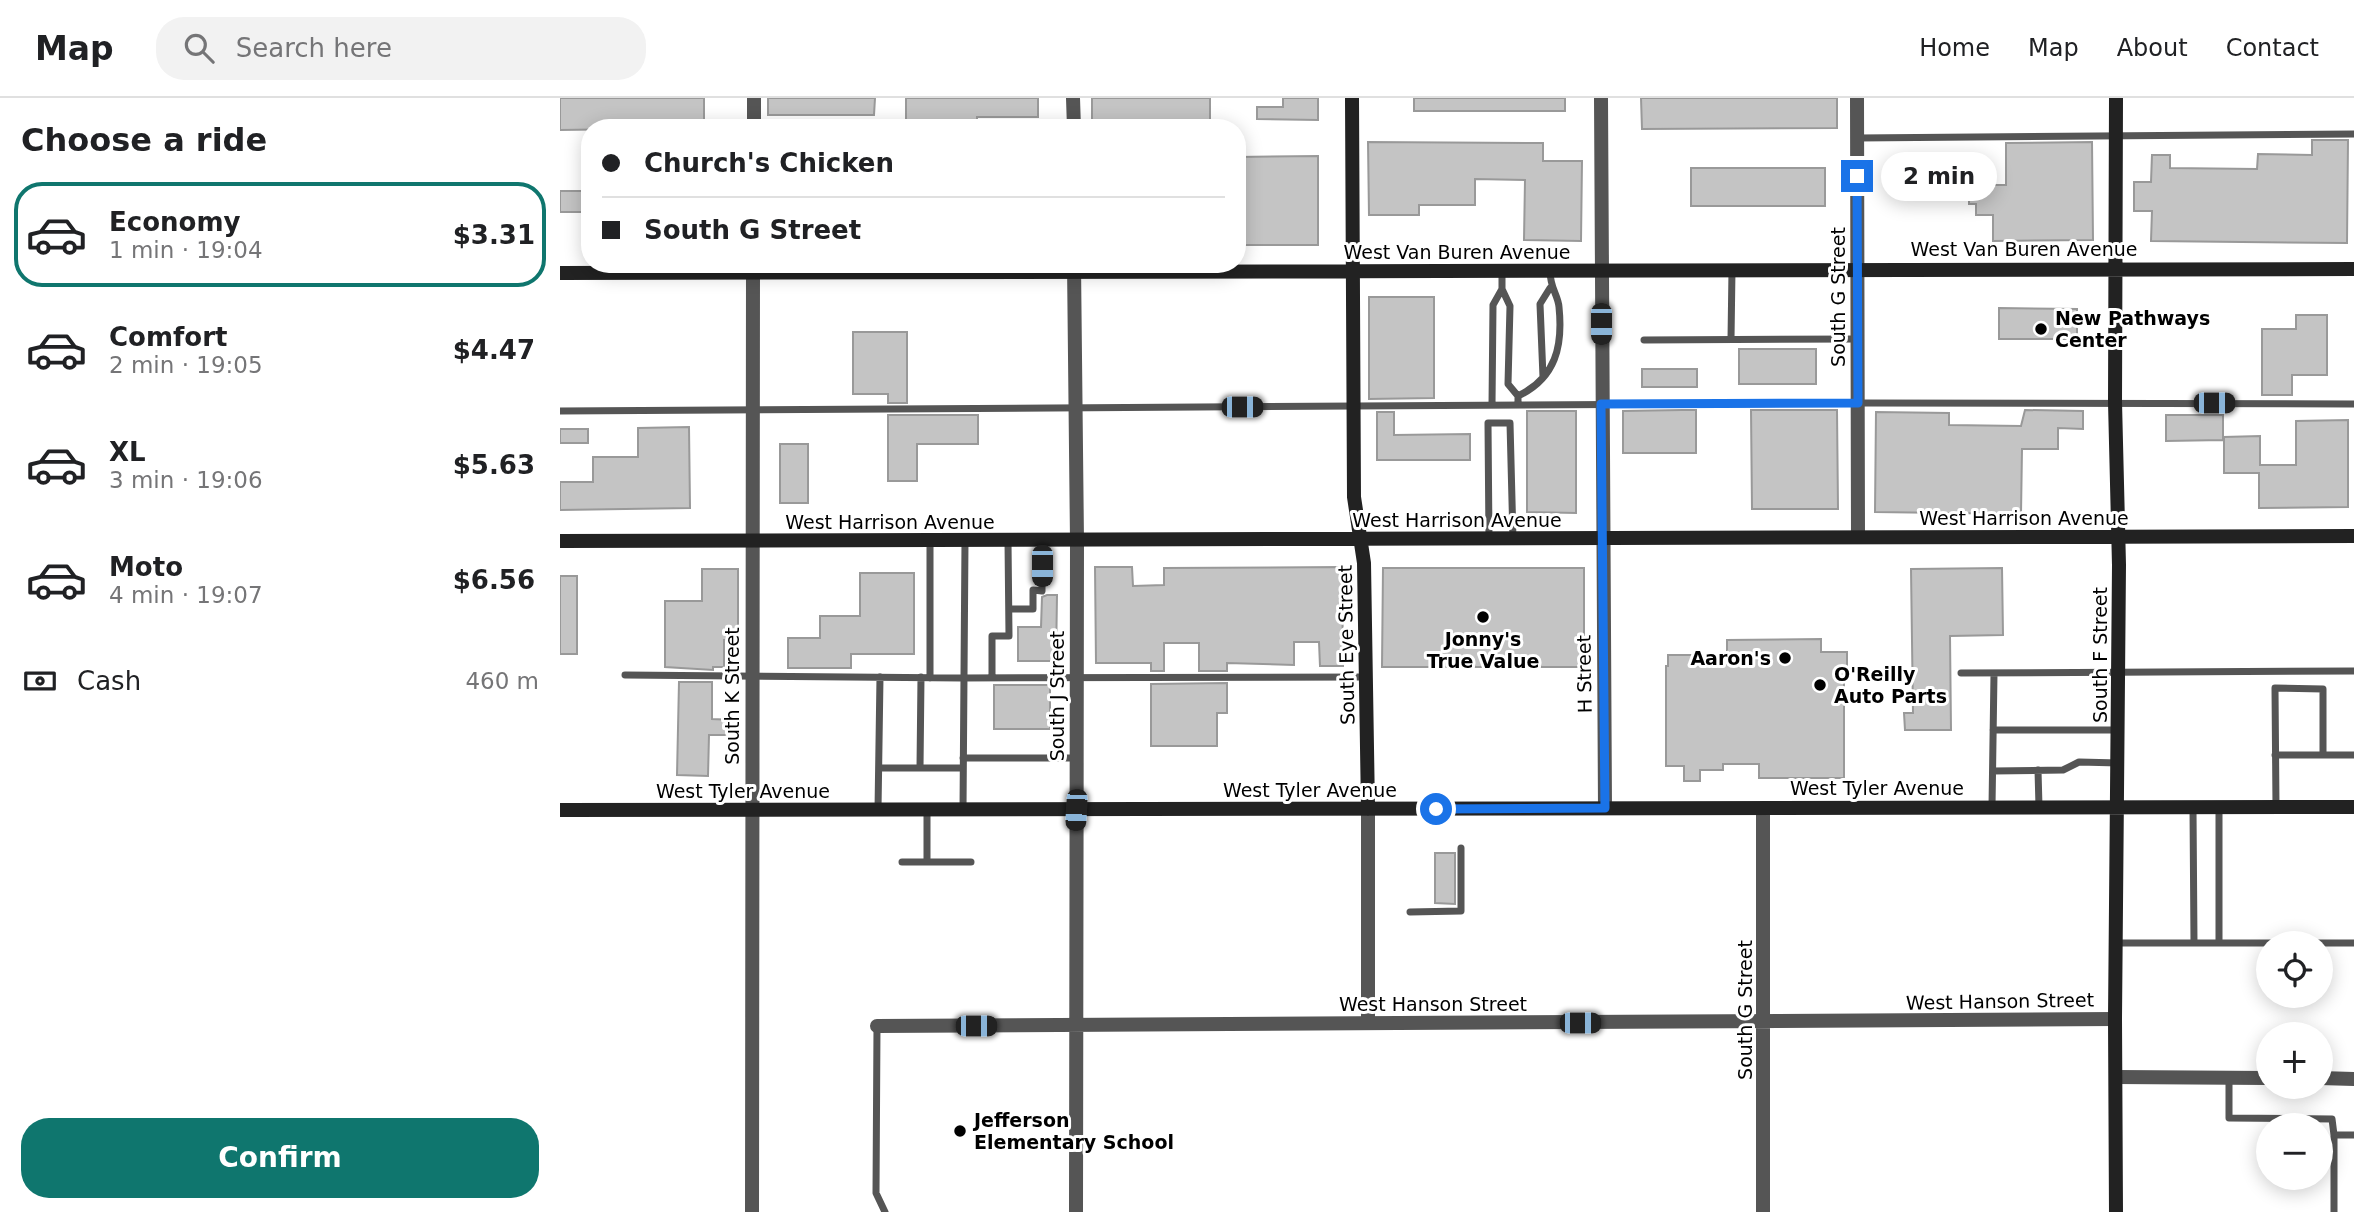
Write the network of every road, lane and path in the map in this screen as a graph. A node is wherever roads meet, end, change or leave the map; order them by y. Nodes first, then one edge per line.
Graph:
1 (754, 98) edge
2 (1073, 98) edge
3 (1352, 98) edge
4 (1601, 98) edge
5 (1857, 98) edge
6 (2116, 98) edge
7 (754, 119) edge
8 (1074, 119) edge
9 (2354, 134) edge
10 (1857, 138) junction
11 (2116, 138) junction
12 (2115, 268) junction
13 (2354, 269) edge
14 (1246, 270) edge
15 (1732, 270) junction
16 (1857, 270) junction
17 (1354, 271) junction
18 (1502, 271) junction
19 (1549, 271) junction
20 (1601, 271) junction
21 (560, 272) edge
22 (581, 272) edge
23 (753, 273) edge
24 (1074, 273) edge
25 (1550, 288) junction
26 (1502, 289) junction
27 (1731, 339) junction
28 (1858, 339) junction
29 (1644, 340) dead end
30 (1543, 377) junction
31 (1518, 396) junction
32 (2115, 402) junction
33 (1858, 403) junction
34 (1601, 404) junction
35 (2354, 404) edge
36 (1494, 405) junction
37 (1518, 405) junction
38 (1354, 406) junction
39 (1076, 407) junction
40 (560, 411) edge
41 (752, 411) junction
42 (1497, 423) junction
43 (2354, 536) edge
44 (1858, 537) junction
45 (2118, 537) junction
46 (1514, 539) junction
47 (1601, 539) junction
48 (1359, 540) junction
49 (1489, 540) junction
50 (560, 541) edge
51 (752, 541) junction
52 (930, 541) junction
53 (965, 541) junction
54 (1008, 541) junction
55 (1042, 541) junction
56 (1077, 541) junction
57 (1009, 609) junction
58 (2323, 671) junction
59 (2354, 671) edge
60 (2281, 672) junction
61 (1961, 673) dead end
62 (1994, 674) junction
63 (2119, 674) junction
64 (625, 675) dead end
65 (751, 675) junction
66 (880, 677) junction
67 (1076, 677) junction
68 (1366, 677) junction
69 (925, 678) junction
70 (962, 678) junction
71 (992, 678) junction
72 (2282, 688) junction
73 (2323, 689) junction
74 (1993, 730) junction
75 (2119, 730) junction
76 (2275, 755) junction
77 (2323, 755) junction
78 (2354, 755) edge
79 (962, 758) junction
80 (1076, 758) junction
81 (2119, 763) junction
82 (879, 768) junction
83 (920, 768) junction
84 (962, 768) junction
85 (2038, 770) junction
86 (1993, 771) junction
87 (1992, 807) junction
88 (2039, 807) junction
89 (2219, 807) junction
90 (2276, 807) junction
91 (2354, 807) edge
92 (1605, 808) junction
93 (1763, 808) junction
94 (2119, 808) junction
95 (2193, 808) junction
96 (1368, 809) junction
97 (560, 810) edge
98 (751, 810) junction
99 (878, 810) junction
100 (926, 810) junction
101 (963, 810) junction
102 (1076, 810) junction
103 (1461, 848) dead end
104 (902, 862) dead end
105 (927, 862) junction
106 (971, 862) dead end
107 (1410, 912) dead end
108 (2116, 943) junction
109 (2194, 943) junction
110 (2219, 943) junction
111 (2354, 943) edge
112 (2115, 1019) junction
113 (1765, 1022) junction
114 (1368, 1023) junction
115 (877, 1026) joint
116 (1076, 1026) junction
117 (2116, 1077) junction
118 (2230, 1078) junction
119 (2256, 1078) edge
120 (2333, 1079) edge
121 (2354, 1079) edge
122 (2334, 1135) junction
123 (2354, 1135) edge
124 (752, 1212) edge
125 (886, 1212) edge
126 (1076, 1212) edge
127 (1763, 1212) edge
128 (2116, 1212) edge
129 (2334, 1212) edge

1 - 7 street
2 - 8 street
3 - 17 street, South Eye Street
4 - 20 street, H Street
5 - 10 street, South G Street
6 - 11 street, South F Street
9 - 11 lane
10 - 11 lane
10 - 16 street, South G Street
11 - 12 street, South F Street
12 - 13 street, West Van Buren Avenue
12 - 16 street, West Van Buren Avenue
12 - 32 street, South F Street
14 - 17 street, West Van Buren Avenue
15 - 16 street, West Van Buren Avenue
15 - 20 street, West Van Buren Avenue
15 - 27 lane
16 - 28 street, South G Street
17 - 18 street, West Van Buren Avenue
17 - 38 street, South Eye Street
18 - 19 street, West Van Buren Avenue
18 - 26 lane
19 - 20 street, West Van Buren Avenue
19 - 25 lane
20 - 34 street, H Street
21 - 22 street, West Van Buren Avenue
23 - 41 street, South K Street
24 - 39 street, South J Street
25 - 30 lane
25 - 30 lane
26 - 31 lane
26 - 36 lane
27 - 28 lane
27 - 29 lane
28 - 33 street, South G Street
30 - 31 lane
31 - 37 lane
32 - 33 lane
32 - 35 lane
32 - 45 street, South F Street
33 - 34 lane
33 - 44 street, South G Street
34 - 37 lane
34 - 47 street, H Street
36 - 37 lane
36 - 38 lane
36 - 42 lane
38 - 39 lane
38 - 48 street, South Eye Street
39 - 41 lane
39 - 56 street, South J Street
40 - 41 lane
41 - 51 street, South K Street
42 - 46 lane
42 - 49 lane
43 - 45 street, West Harrison Avenue
44 - 45 street, West Harrison Avenue
44 - 47 street, West Harrison Avenue
45 - 63 street, South F Street
46 - 47 street, West Harrison Avenue
46 - 49 street, West Harrison Avenue
47 - 92 street, H Street
48 - 49 street, West Harrison Avenue
48 - 56 street, West Harrison Avenue
48 - 68 street, South Eye Street
50 - 51 street, West Harrison Avenue
51 - 52 street, West Harrison Avenue
51 - 65 street, South K Street
52 - 53 street, West Harrison Avenue
52 - 69 lane
53 - 54 street, West Harrison Avenue
53 - 70 lane
54 - 55 street, West Harrison Avenue
54 - 57 lane
55 - 56 street, West Harrison Avenue
55 - 57 lane
56 - 67 street, South J Street
57 - 71 lane
58 - 59 lane
58 - 60 lane
58 - 73 lane
60 - 63 lane
60 - 72 lane
61 - 62 lane
62 - 63 lane
62 - 74 lane
63 - 75 street, South F Street
64 - 65 lane
65 - 66 lane
65 - 98 street, South K Street
66 - 69 lane
66 - 82 lane
67 - 68 lane
67 - 71 lane
67 - 80 street, South J Street
68 - 96 street, South Eye Street
69 - 70 lane
69 - 83 lane
70 - 71 lane
70 - 79 lane
72 - 73 lane
72 - 76 lane
73 - 77 lane
74 - 75 lane
74 - 86 lane
75 - 81 street, South F Street
76 - 77 lane
76 - 90 lane
77 - 78 lane
79 - 80 lane
79 - 84 lane
80 - 102 street, South J Street
81 - 85 lane
81 - 94 street, South F Street
82 - 83 lane
82 - 99 lane
83 - 84 lane
84 - 101 lane
85 - 86 lane
85 - 88 lane
86 - 87 lane
87 - 88 street, West Tyler Avenue
87 - 93 street, West Tyler Avenue
88 - 94 street, West Tyler Avenue
89 - 90 street, West Tyler Avenue
89 - 95 street, West Tyler Avenue
89 - 110 lane
90 - 91 street, West Tyler Avenue
92 - 93 street, West Tyler Avenue
92 - 96 street, West Tyler Avenue
93 - 113 street, South G Street
94 - 95 street, West Tyler Avenue
94 - 108 street, South F Street
95 - 109 lane
96 - 102 street, West Tyler Avenue
96 - 114 street, South Eye Street
97 - 98 street, West Tyler Avenue
98 - 99 street, West Tyler Avenue
98 - 124 street, South K Street
99 - 100 street, West Tyler Avenue
100 - 101 street, West Tyler Avenue
100 - 105 lane
101 - 102 street, West Tyler Avenue
102 - 116 street, South J Street
103 - 107 lane
104 - 105 lane
105 - 106 lane
108 - 109 lane
108 - 112 street, South F Street
109 - 110 lane
110 - 111 lane
112 - 113 street, West Hanson Street
112 - 117 street, South F Street
113 - 114 street, West Hanson Street
113 - 127 street, South G Street
114 - 116 street, West Hanson Street
115 - 116 street, West Hanson Street
115 - 125 lane
116 - 126 street, South J Street
117 - 118 street
117 - 128 street, South F Street
118 - 119 street
118 - 122 lane
120 - 121 street
122 - 123 lane
122 - 129 lane

